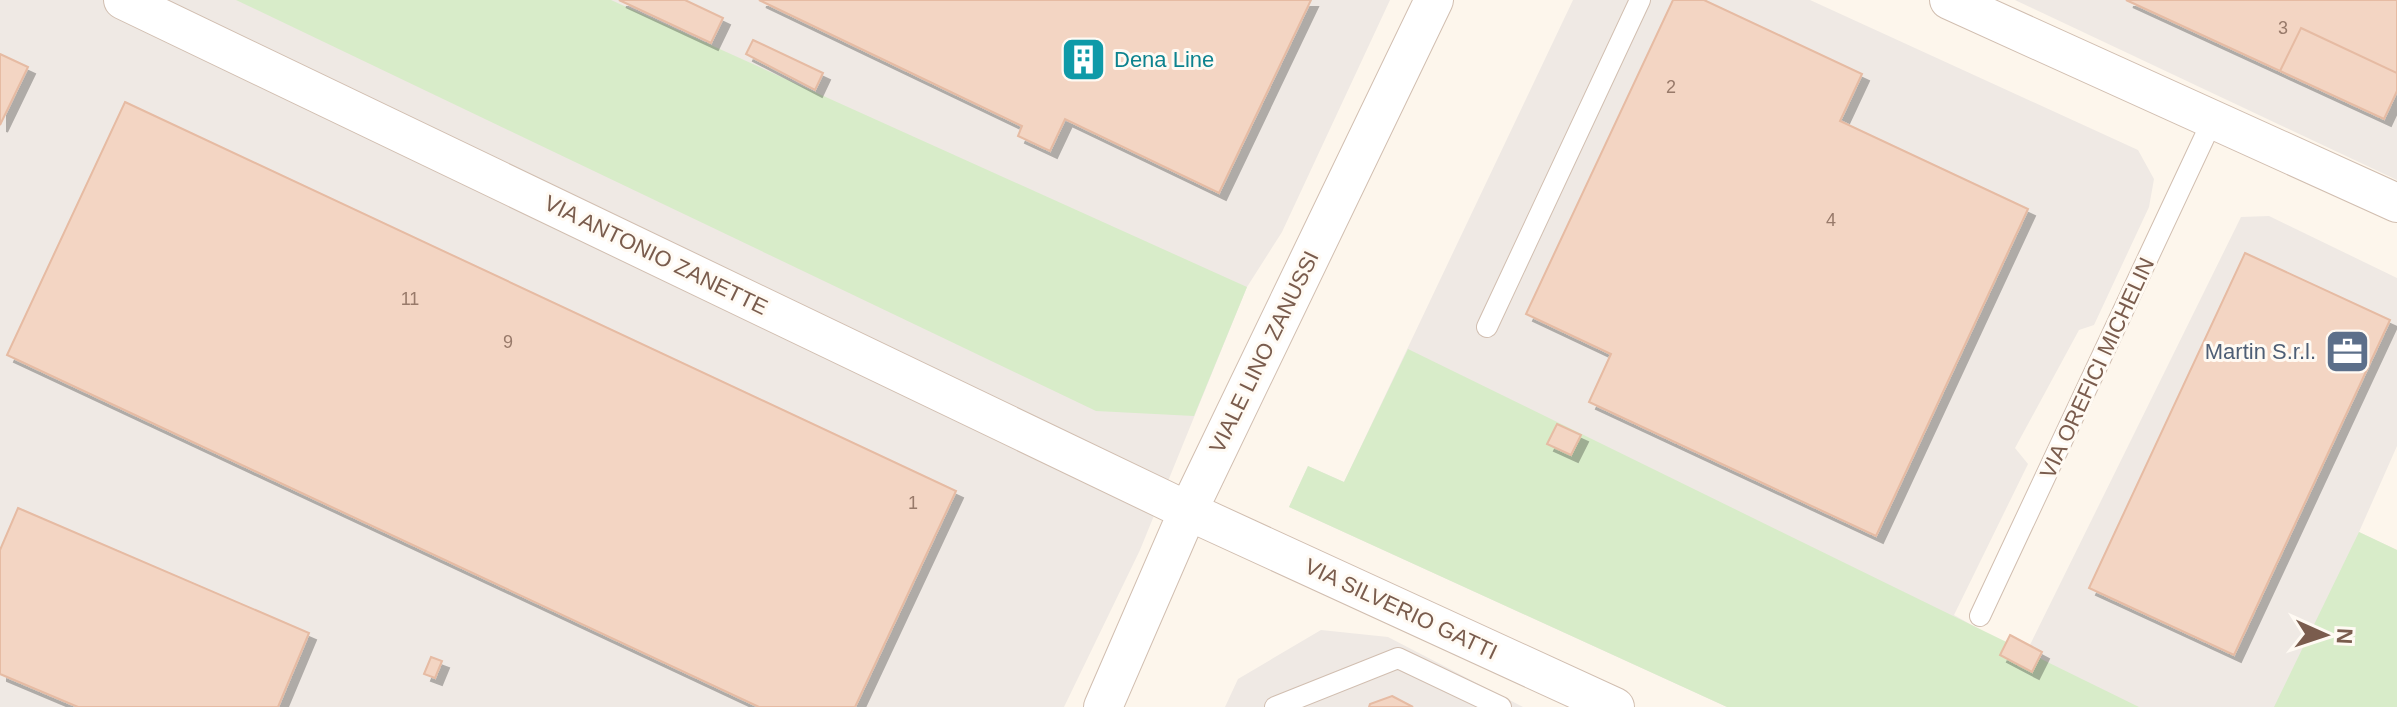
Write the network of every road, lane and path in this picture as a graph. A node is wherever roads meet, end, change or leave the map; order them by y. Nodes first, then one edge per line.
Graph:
1 (123, 0) edge
2 (1434, 0) edge
3 (1640, 0) edge
4 (1949, 0) edge
5 (2004, 11) edge
6 (2213, 119) junction
7 (2397, 203) edge
8 (1487, 327) dead end
9 (1188, 511) junction
10 (1980, 616) dead end
11 (1103, 707) edge
12 (1275, 707) edge
13 (1501, 707) edge
14 (1615, 707) edge

1 - 9 street, VIA ANTONIO ZANETTE
2 - 9 street, VIALE LINO ZANUSSI
3 - 8 lane
4 - 5 street
5 - 6 street
6 - 7 street
6 - 10 lane, VIA OREFICI MICHELIN
9 - 11 street, VIALE LINO ZANUSSI
9 - 14 street, VIA SILVERIO GATTI
12 - 13 lane

